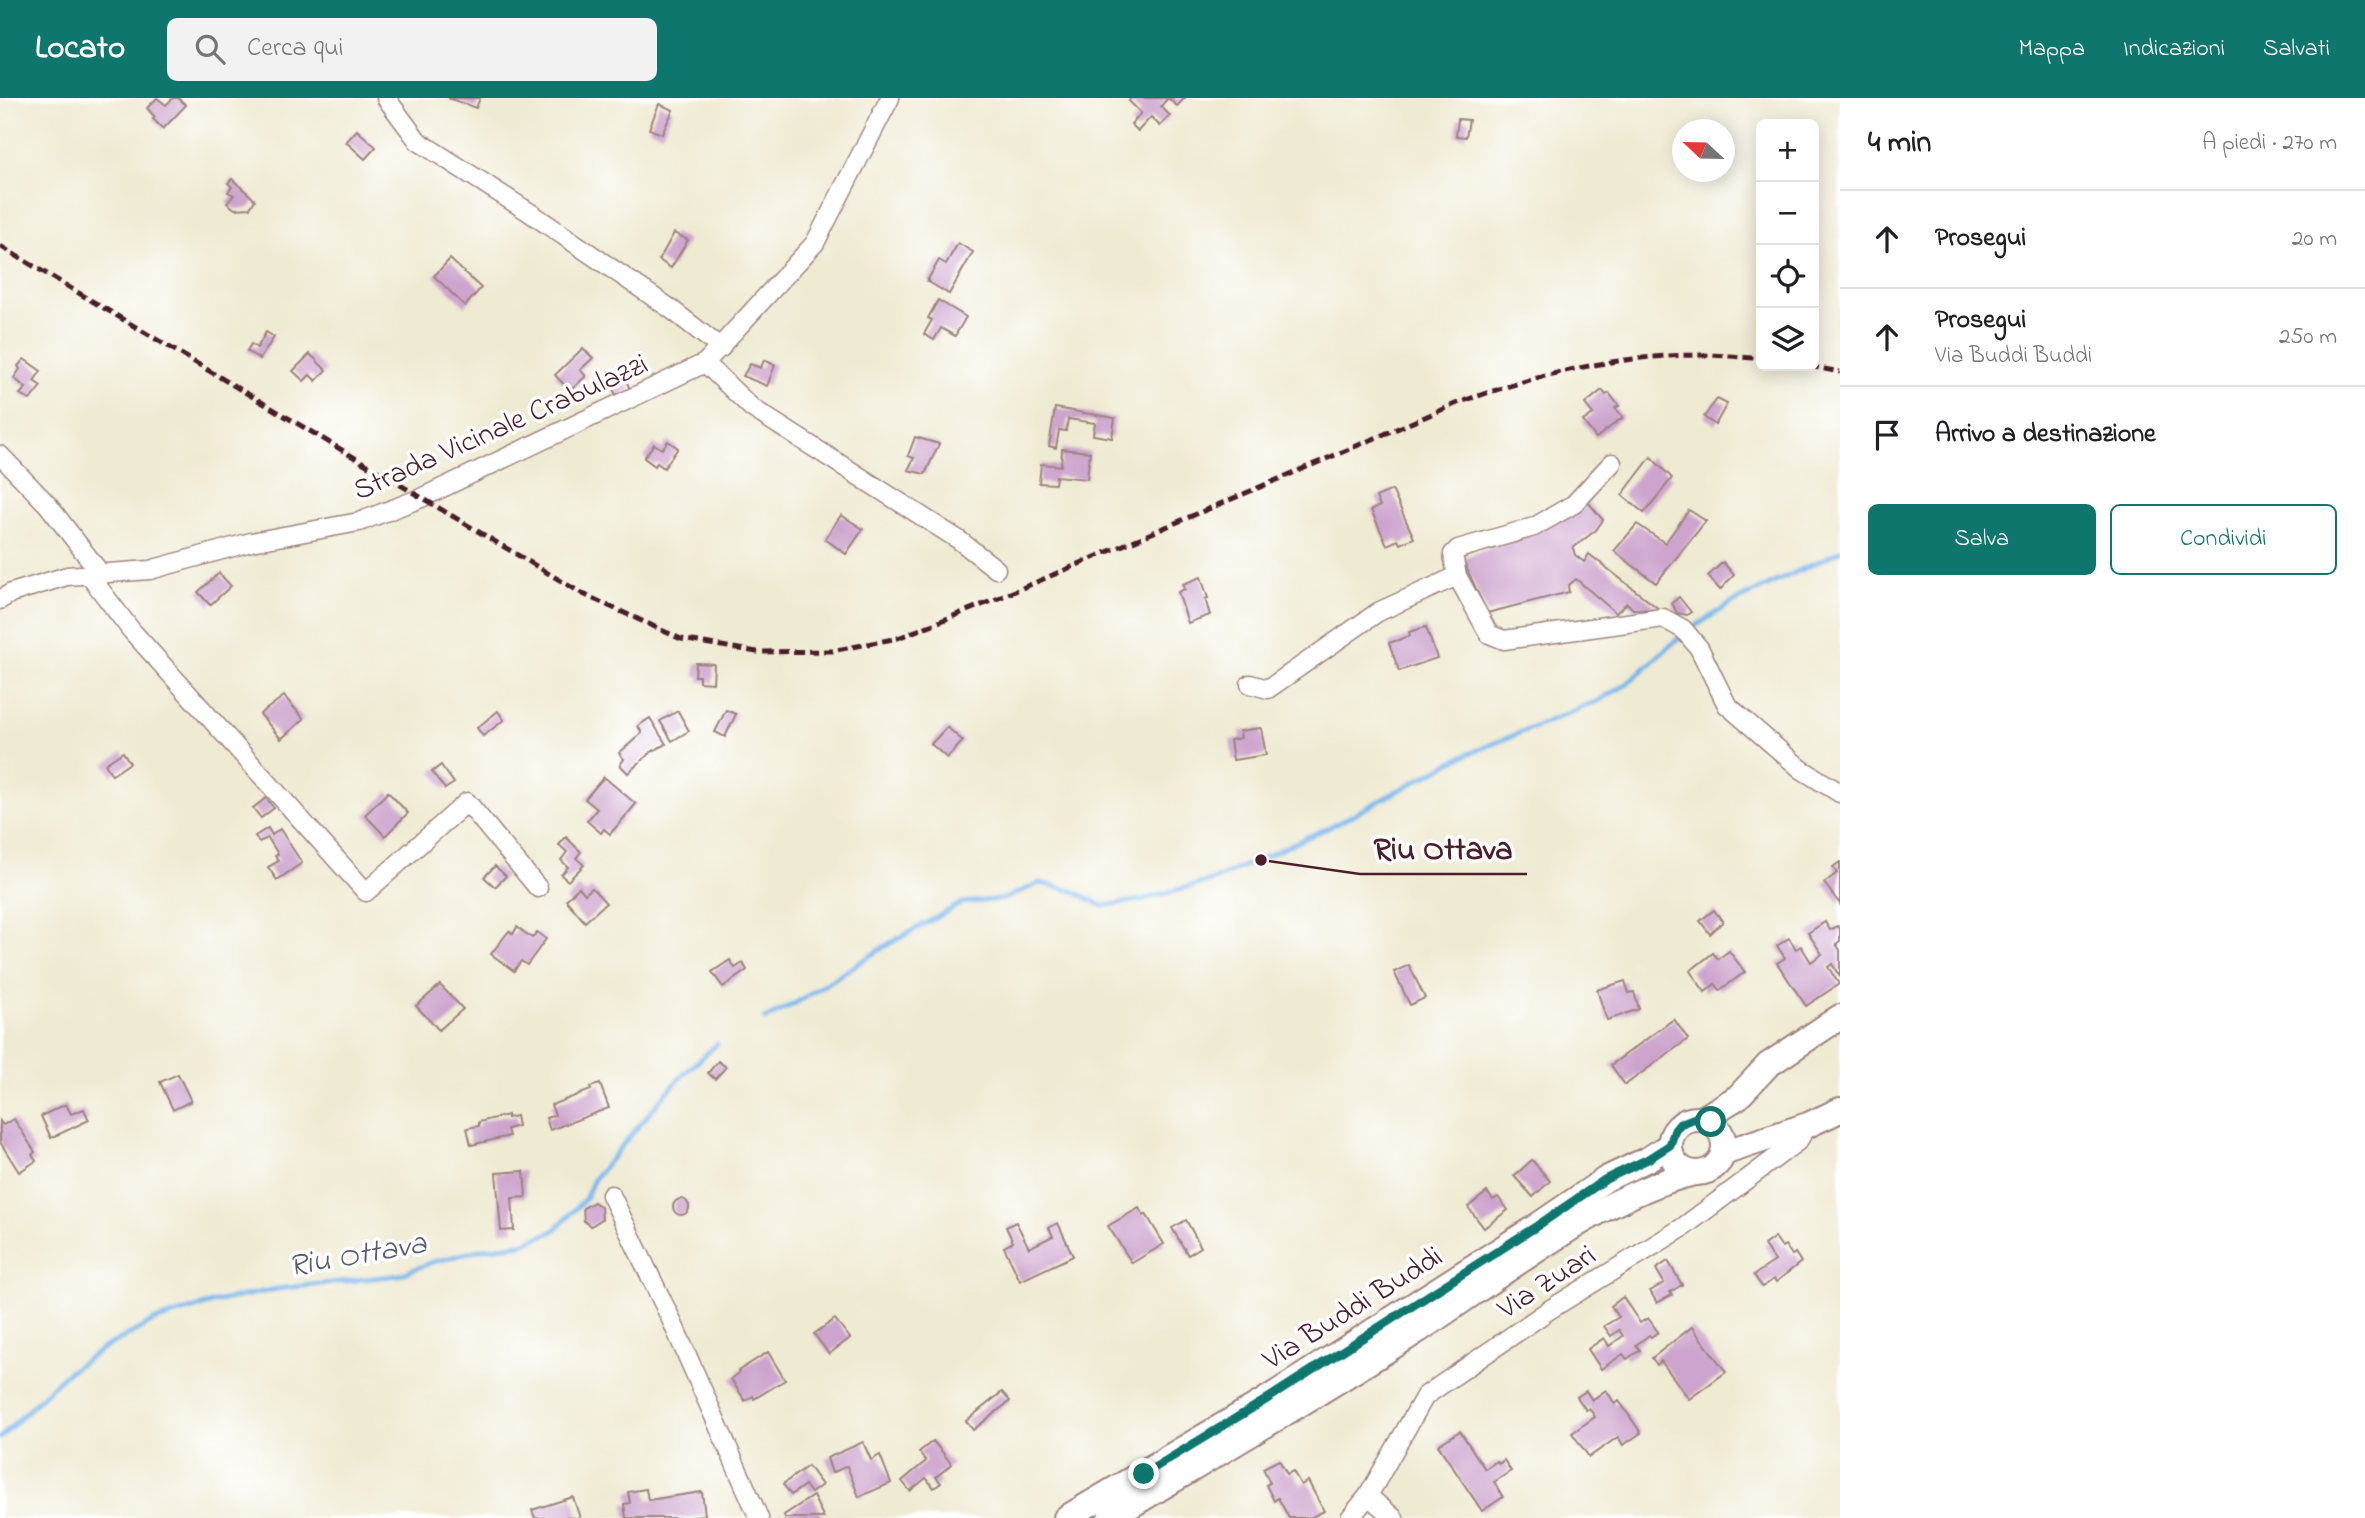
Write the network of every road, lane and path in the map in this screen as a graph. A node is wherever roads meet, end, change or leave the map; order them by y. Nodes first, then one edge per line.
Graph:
1 (386, 98) edge
2 (890, 98) edge
3 (721, 348) junction
4 (705, 363) junction
5 (0, 455) edge
6 (1612, 463) dead end
7 (996, 569) dead end
8 (95, 574) junction
9 (1457, 576) junction
10 (0, 600) edge
11 (1250, 684) dead end
12 (1840, 793) edge
13 (538, 888) dead end
14 (1840, 1017) edge
15 (1840, 1111) edge
16 (1702, 1119) junction
17 (1808, 1125) junction
18 (1670, 1145) junction
19 (1723, 1153) junction
20 (1694, 1172) junction
21 (611, 1195) dead end
22 (1368, 1496) junction
23 (759, 1518) edge
24 (1066, 1518) edge
25 (1110, 1518) edge
26 (1350, 1518) edge
27 (1394, 1518) edge

1 - 3 street
2 - 3 street, Strada Vicinale Crabulazzi
3 - 4 street, Strada Vicinale Crabulazzi
4 - 7 street
4 - 8 street, Strada Vicinale Crabulazzi
5 - 8 street
6 - 9 street
8 - 10 street, Strada Vicinale Crabulazzi
8 - 13 street
9 - 11 street
9 - 12 street
14 - 16 main road
15 - 17 main road
16 - 18 main road
16 - 19 main road
17 - 19 main road
17 - 22 street, Via Zuari
18 - 20 main road
18 - 24 main road, Via Buddi Buddi
19 - 20 main road
20 - 25 main road, Via Buddi Buddi
21 - 23 street
22 - 26 street, Via Zuari
22 - 27 street

